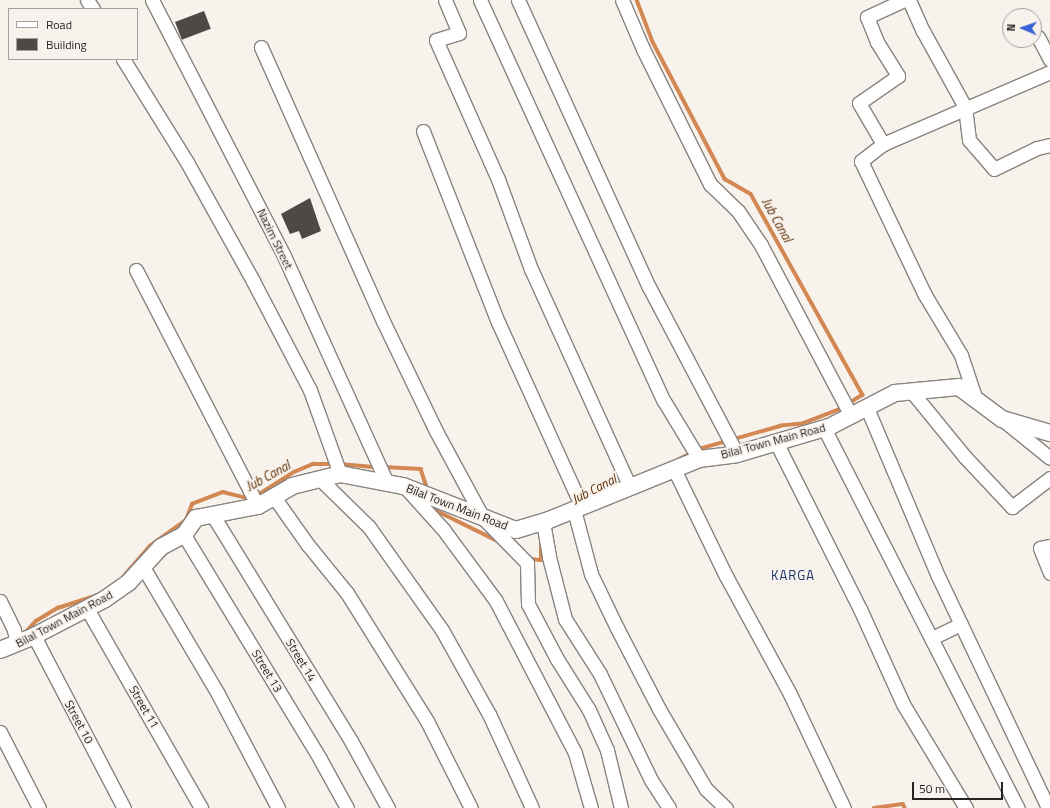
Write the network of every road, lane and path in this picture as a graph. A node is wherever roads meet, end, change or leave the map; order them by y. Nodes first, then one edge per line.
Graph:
1 (152, 0) edge
2 (445, 0) edge
3 (480, 0) edge
4 (518, 0) edge
5 (622, 0) edge
6 (904, 0) edge
7 (910, 0) edge
8 (1042, 45) edge
9 (261, 46) dead end
10 (124, 60) edge
11 (1050, 60) edge
12 (1050, 72) edge
13 (965, 107) junction
14 (423, 131) dead end
15 (883, 144) junction
16 (1050, 145) edge
17 (136, 270) dead end
18 (912, 392) junction
19 (976, 400) junction
20 (867, 408) junction
21 (851, 416) junction
22 (1002, 419) junction
23 (824, 428) junction
24 (1050, 433) edge
25 (776, 442) junction
26 (737, 454) junction
27 (1050, 458) edge
28 (699, 459) junction
29 (674, 469) junction
30 (340, 474) junction
31 (1050, 478) edge
32 (321, 480) junction
33 (387, 483) junction
34 (403, 486) junction
35 (630, 487) junction
36 (274, 497) junction
37 (258, 506) junction
38 (578, 508) junction
39 (212, 514) junction
40 (483, 518) junction
41 (543, 522) junction
42 (184, 535) junction
43 (1050, 546) edge
44 (143, 567) junction
45 (1050, 573) edge
46 (0, 601) edge
47 (86, 607) junction
48 (961, 624) junction
49 (34, 636) junction
50 (932, 638) junction
51 (16, 644) junction
52 (0, 650) edge
53 (0, 732) edge
54 (39, 808) edge
55 (124, 808) edge
56 (201, 808) edge
57 (278, 808) edge
58 (347, 808) edge
59 (388, 808) edge
60 (471, 808) edge
61 (532, 808) edge
62 (591, 808) edge
63 (621, 808) edge
64 (669, 808) edge
65 (726, 808) edge
66 (844, 808) edge
67 (966, 808) edge
68 (1018, 808) edge
69 (1048, 808) edge

1 - 33 street, Nazim Street
2 - 35 street
3 - 28 street
4 - 26 street
5 - 21 street
6 - 15 street
7 - 13 street
8 - 11 street
9 - 40 street
10 - 30 street
12 - 13 street
13 - 15 street
13 - 16 street
14 - 38 street
15 - 19 street
17 - 37 street
18 - 19 street, Bilal Town Main Road
18 - 20 street, Bilal Town Main Road
18 - 31 street
19 - 22 street, Bilal Town Main Road
20 - 21 street, Bilal Town Main Road
20 - 48 street
21 - 23 street, Bilal Town Main Road
22 - 24 street, Bilal Town Main Road
22 - 27 street
23 - 25 street, Bilal Town Main Road
23 - 50 street
25 - 26 street, Bilal Town Main Road
25 - 67 street
26 - 28 street, Bilal Town Main Road
28 - 29 street, Bilal Town Main Road
29 - 35 street, Bilal Town Main Road
29 - 66 street
30 - 32 street, Bilal Town Main Road
30 - 33 street, Bilal Town Main Road
32 - 36 street, Bilal Town Main Road
32 - 61 street
33 - 34 street, Bilal Town Main Road
34 - 40 street, Bilal Town Main Road
34 - 62 street
35 - 38 street, Bilal Town Main Road
36 - 37 street, Bilal Town Main Road
36 - 60 street
37 - 39 street, Bilal Town Main Road
38 - 41 street, Bilal Town Main Road
38 - 65 street
39 - 42 street, Bilal Town Main Road
39 - 59 street, Street 14
40 - 41 street, Bilal Town Main Road
40 - 63 street
41 - 64 street
42 - 44 street, Bilal Town Main Road
42 - 58 street, Street 13
43 - 45 street
44 - 47 street, Bilal Town Main Road
44 - 57 street
46 - 51 street
47 - 49 street, Bilal Town Main Road
47 - 56 street, Street 11
48 - 50 street
48 - 69 street
49 - 51 street, Bilal Town Main Road
49 - 55 street, Street 10
50 - 68 street
51 - 52 street, Bilal Town Main Road
53 - 54 street

